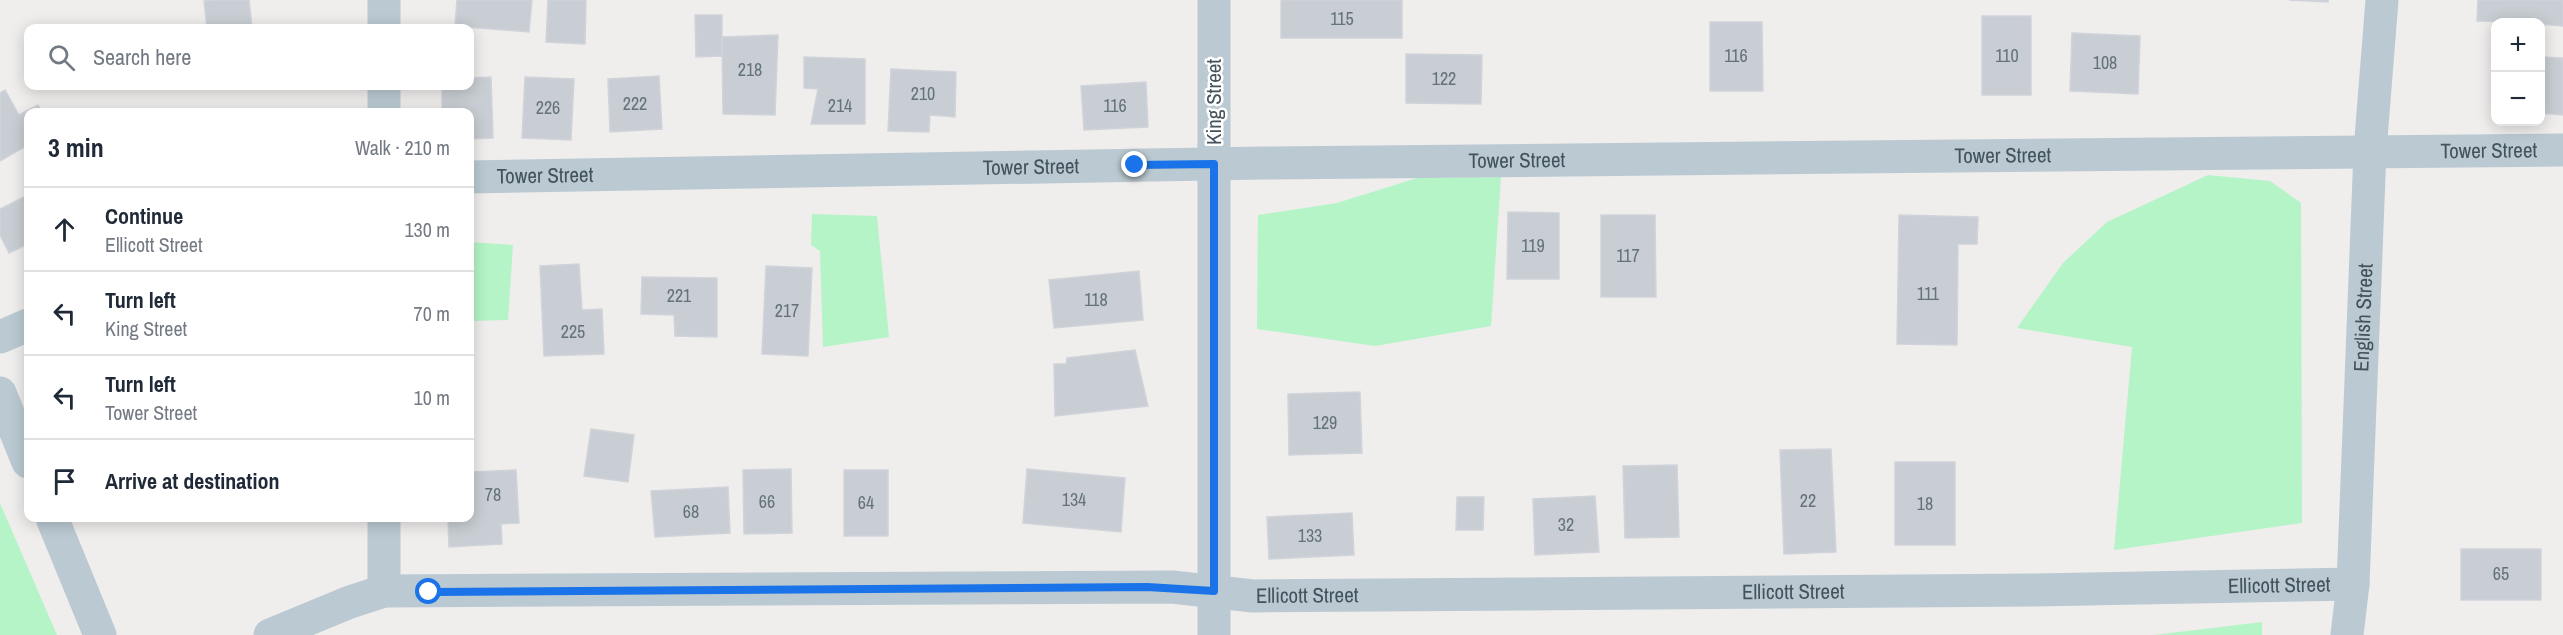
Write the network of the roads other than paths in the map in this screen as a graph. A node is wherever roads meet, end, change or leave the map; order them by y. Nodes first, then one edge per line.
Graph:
1 (384, 0) edge
2 (1214, 0) edge
3 (2382, 0) edge
4 (384, 24) edge
5 (384, 90) edge
6 (384, 108) edge
7 (2563, 150) edge
8 (2370, 151) junction
9 (1214, 164) junction
10 (474, 177) edge
11 (24, 327) edge
12 (0, 337) edge
13 (0, 393) edge
14 (24, 452) edge
15 (54, 522) edge
16 (384, 522) edge
17 (2353, 584) junction
18 (384, 591) junction
19 (1214, 591) junction
20 (100, 635) edge
21 (270, 635) edge
22 (1214, 635) edge
23 (2347, 635) edge

1 - 4 street
2 - 9 street, King Street
3 - 8 street, English Street
5 - 6 street
7 - 8 street, Tower Street
8 - 9 street, Tower Street
8 - 17 street, English Street
9 - 10 street, Tower Street
9 - 19 street, King Street
11 - 12 street
13 - 14 street
15 - 20 street
16 - 18 street
17 - 19 street, Ellicott Street
17 - 23 street, English Street
18 - 19 street, Ellicott Street
18 - 21 street, Ellicott Street
19 - 22 street, King Street

